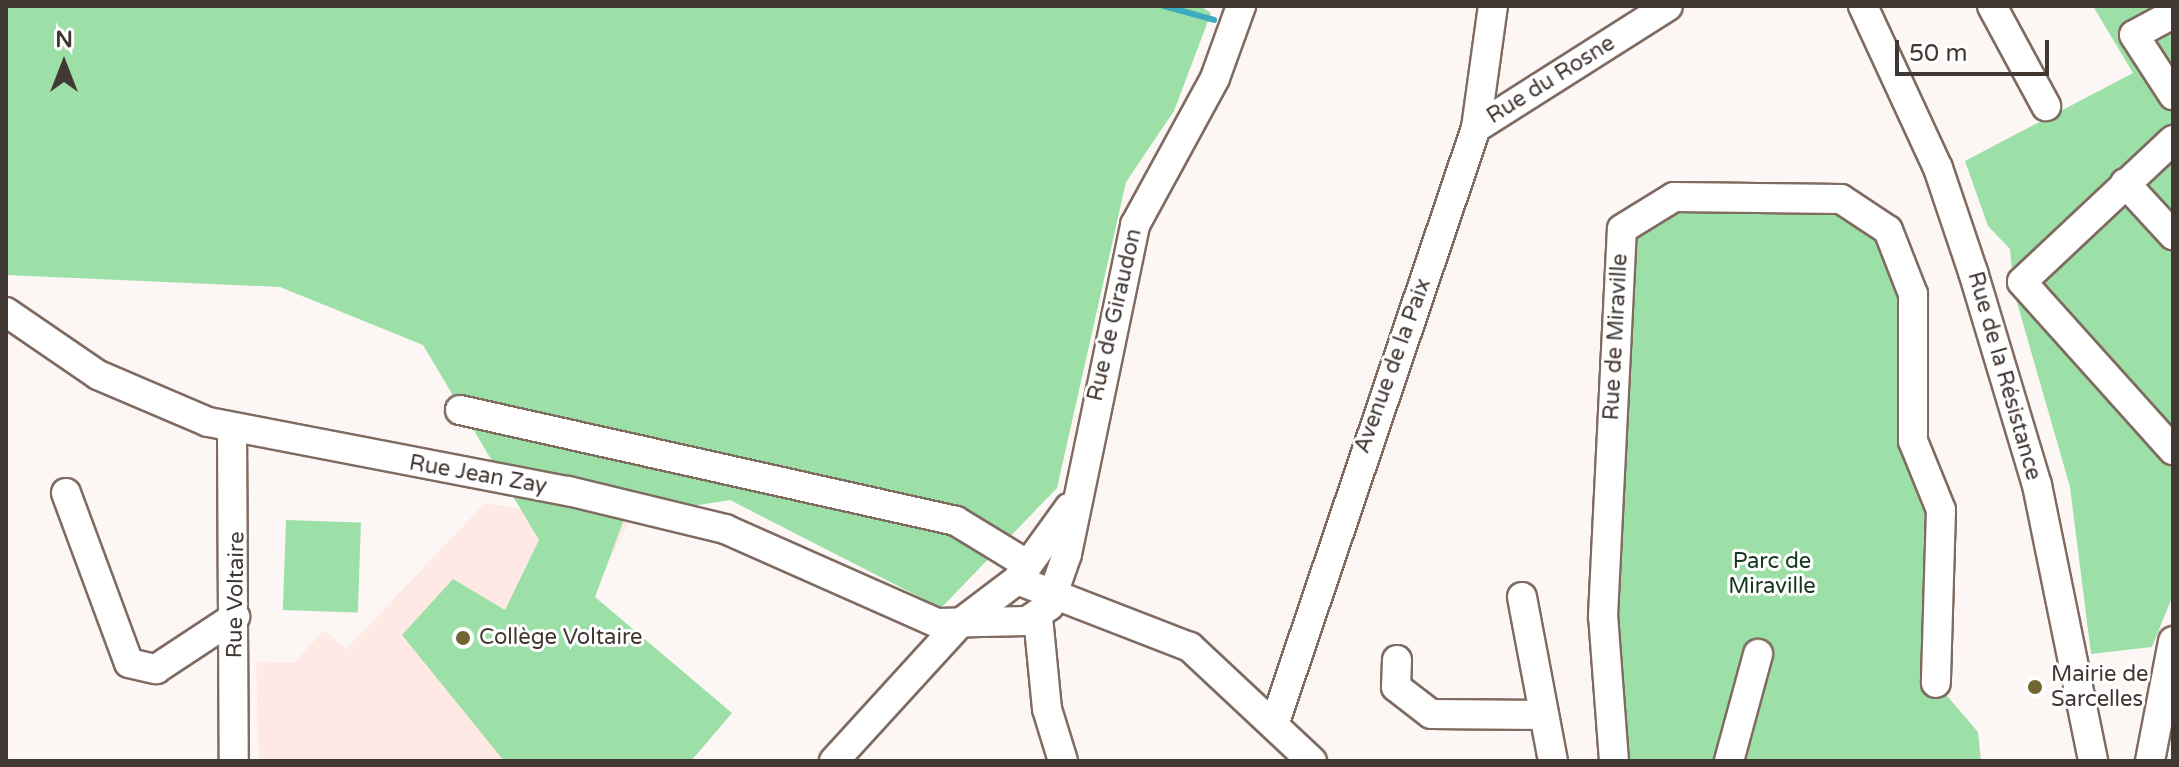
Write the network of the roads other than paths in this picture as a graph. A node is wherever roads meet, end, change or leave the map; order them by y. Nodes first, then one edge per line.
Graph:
1 (1241, 6) edge
2 (1493, 6) edge
3 (1668, 6) edge
4 (1863, 6) edge
5 (1992, 6) edge
6 (2173, 14) edge
7 (2173, 95) edge
8 (2046, 106) dead end
9 (1476, 128) junction
10 (2173, 140) edge
11 (2125, 183) junction
12 (2173, 235) edge
13 (6, 312) edge
14 (460, 410) dead end
15 (232, 429) junction
16 (2173, 450) edge
17 (66, 493) dead end
18 (1072, 503) junction
19 (1022, 572) junction
20 (1055, 594) junction
21 (1522, 597) dead end
22 (1014, 615) junction
23 (235, 617) junction
24 (959, 624) junction
25 (2173, 641) edge
26 (1758, 654) dead end
27 (1397, 660) dead end
28 (1936, 683) dead end
29 (1544, 715) junction
30 (1275, 722) junction
31 (234, 761) edge
32 (834, 761) edge
33 (1063, 761) edge
34 (1312, 761) edge
35 (1553, 761) edge
36 (1614, 761) edge
37 (1729, 761) edge
38 (2093, 761) edge
39 (2150, 761) edge

1 - 18 street, Rue de Giraudon
2 - 9 street, Avenue de la Paix
3 - 9 street, Rue du Rosne
4 - 38 street, Rue de la Résistance
5 - 8 street
6 - 7 street
9 - 30 street, Avenue de la Paix
10 - 11 street
11 - 12 street
11 - 16 street
13 - 15 street, Rue Jean Zay
14 - 19 street
15 - 23 street, Rue Voltaire
15 - 24 street, Rue Jean Zay
17 - 23 street
18 - 19 street, Rue de Giraudon
18 - 20 street, Rue de Giraudon
19 - 20 street
19 - 22 street, Rue de Giraudon
20 - 22 street
20 - 30 street
21 - 29 street
22 - 24 street
22 - 33 street
23 - 31 street, Rue Voltaire
24 - 32 street
25 - 39 street
26 - 37 street
27 - 29 street
28 - 36 street, Rue de Miraville
29 - 35 street
30 - 34 street

